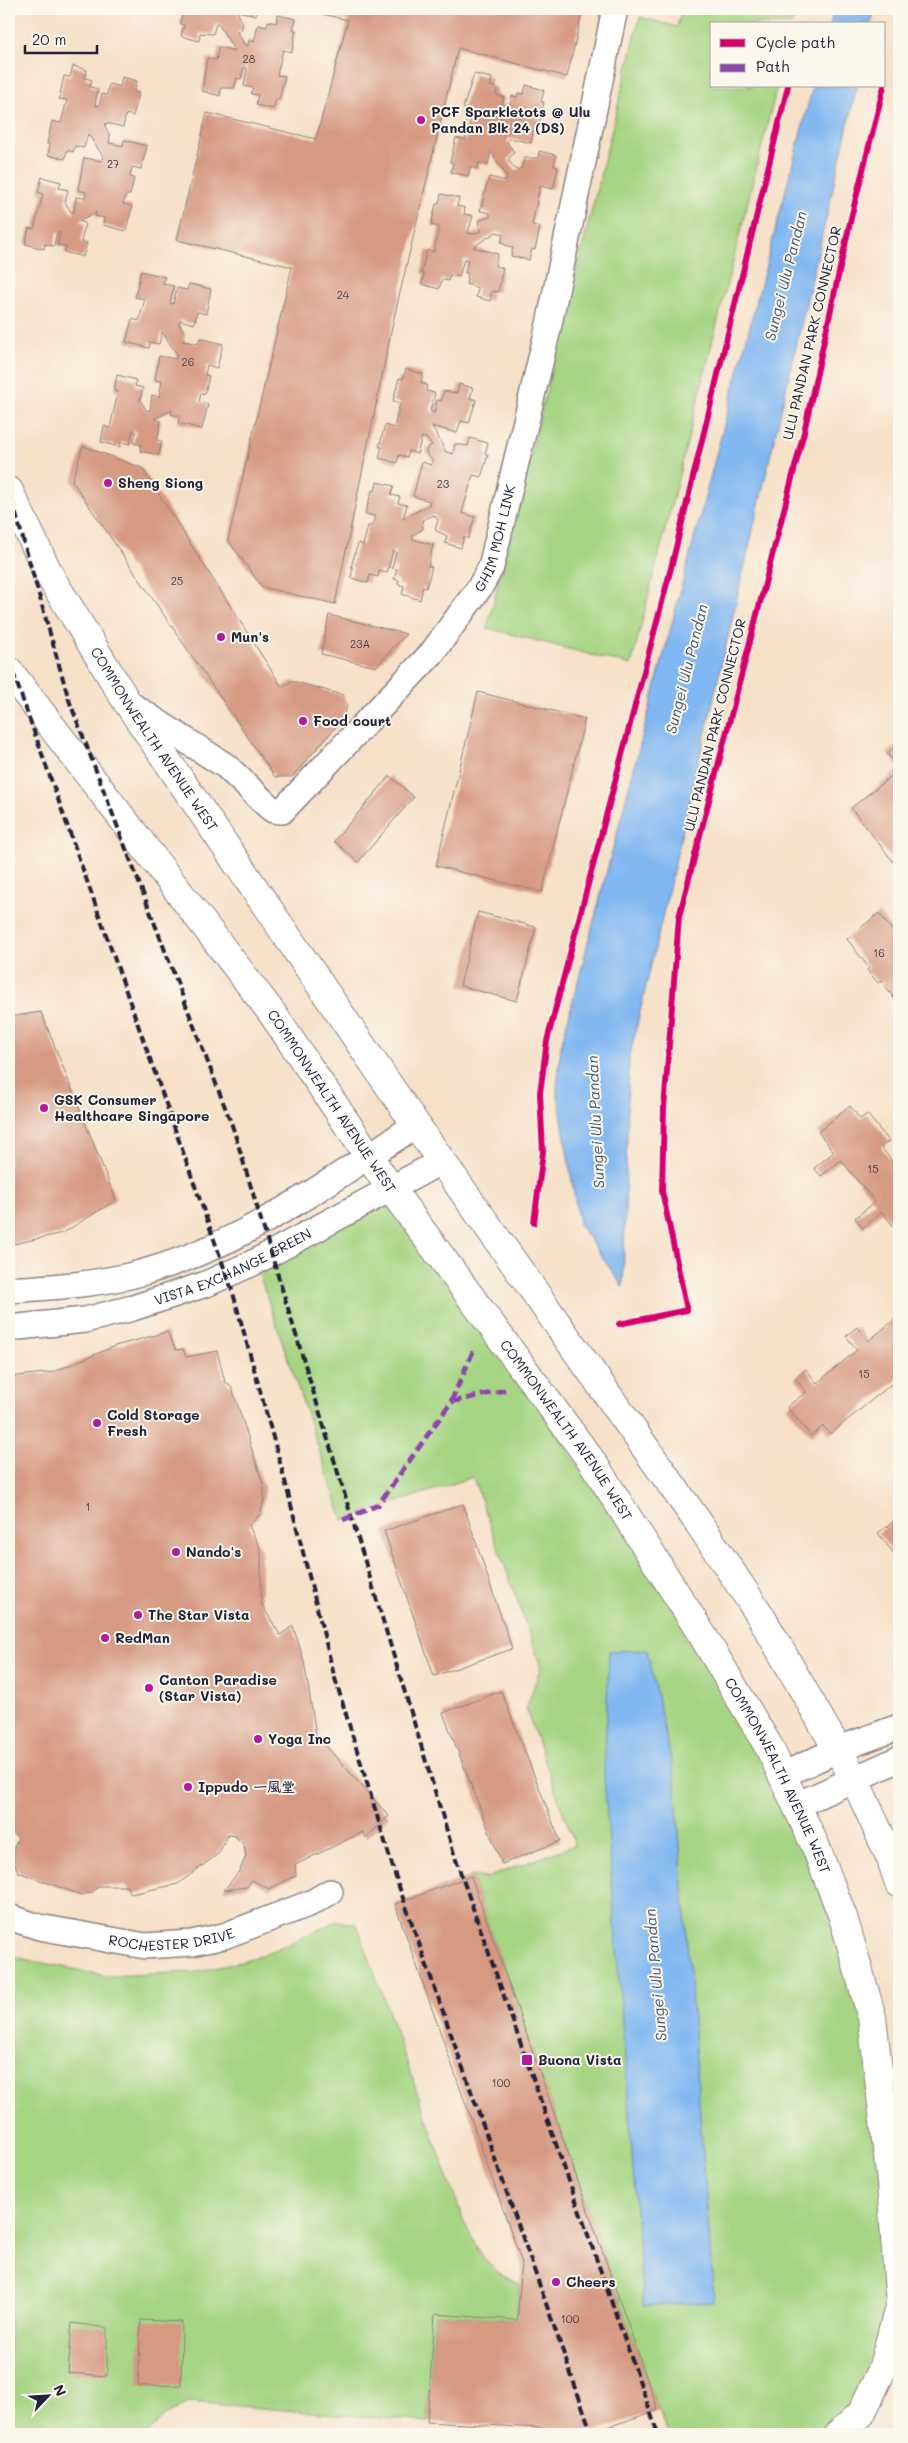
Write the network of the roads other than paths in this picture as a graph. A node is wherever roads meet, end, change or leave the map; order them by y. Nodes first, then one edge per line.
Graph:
1 (615, 9) edge
2 (9, 491) edge
3 (9, 671) edge
4 (127, 702) junction
5 (416, 1125) junction
6 (369, 1156) junction
7 (442, 1161) junction
8 (391, 1189) junction
9 (9, 1290) edge
10 (9, 1328) edge
11 (899, 1727) edge
12 (839, 1749) junction
13 (899, 1759) edge
14 (783, 1776) junction
15 (854, 1778) junction
16 (797, 1804) junction
17 (899, 1884) edge
18 (330, 1892) dead end
19 (9, 1917) edge
20 (899, 2292) edge
21 (899, 2307) edge
22 (839, 2434) edge

1 - 4 street, GHIM MOH LINK
2 - 4 main road, COMMONWEALTH AVENUE WEST
3 - 6 main road, COMMONWEALTH AVENUE WEST
4 - 5 main road, COMMONWEALTH AVENUE WEST
5 - 6 street, VISTA EXCHANGE GREEN
5 - 7 main road, COMMONWEALTH AVENUE WEST
6 - 8 main road, COMMONWEALTH AVENUE WEST
6 - 9 street, VISTA EXCHANGE GREEN
7 - 8 street, VISTA EXCHANGE GREEN
7 - 12 main road, COMMONWEALTH AVENUE WEST
8 - 10 street, VISTA EXCHANGE GREEN
8 - 14 main road, COMMONWEALTH AVENUE WEST
11 - 12 street
12 - 14 street
12 - 15 main road, COMMONWEALTH AVENUE WEST
13 - 15 street
14 - 16 main road, COMMONWEALTH AVENUE WEST
15 - 16 street
15 - 17 main road, COMMONWEALTH AVENUE WEST
16 - 20 main road, COMMONWEALTH AVENUE WEST
18 - 19 street, ROCHESTER DRIVE
21 - 22 main road

